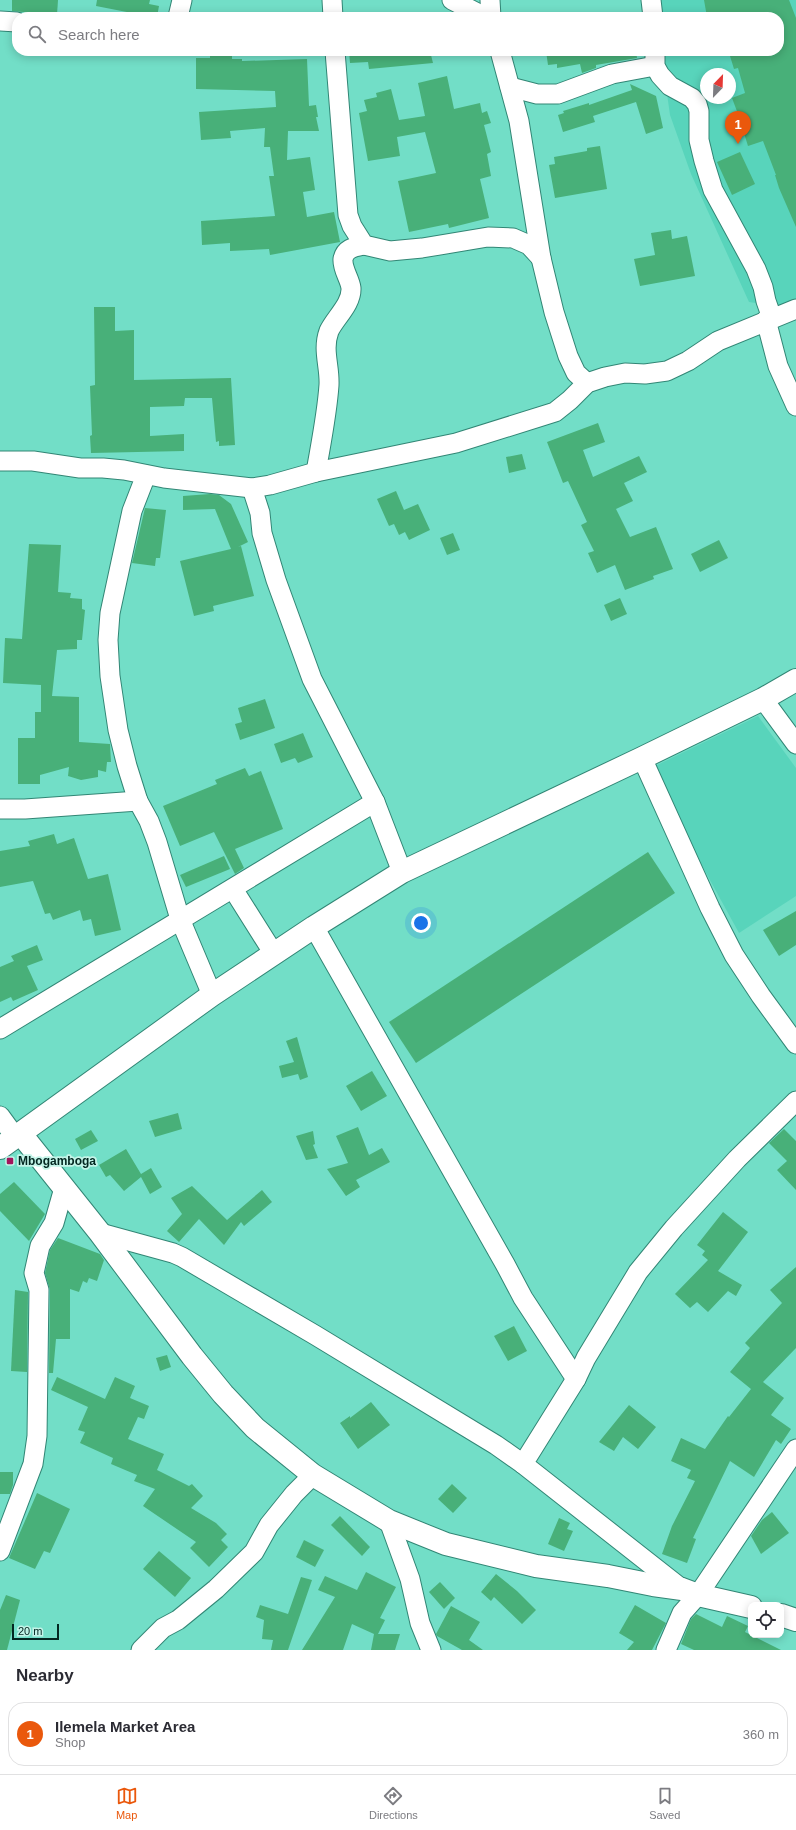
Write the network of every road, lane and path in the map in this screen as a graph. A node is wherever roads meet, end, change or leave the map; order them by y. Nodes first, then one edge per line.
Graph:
1 (182, 0) edge
2 (332, 0) edge
3 (452, 0) edge
4 (471, 0) edge
5 (490, 0) edge
6 (651, 0) edge
7 (179, 12) edge
8 (333, 12) edge
9 (475, 12) edge
10 (491, 12) edge
11 (652, 12) edge
12 (0, 21) edge
13 (12, 22) edge
14 (335, 56) edge
15 (501, 56) edge
16 (655, 59) edge
17 (510, 87) junction
18 (364, 245) junction
19 (541, 258) junction
20 (796, 309) edge
21 (769, 319) junction
22 (587, 383) junction
23 (796, 406) edge
24 (0, 461) edge
25 (316, 472) junction
26 (146, 475) junction
27 (252, 488) junction
28 (796, 680) edge
29 (763, 699) junction
30 (796, 744) edge
31 (642, 758) junction
32 (138, 800) junction
33 (375, 802) junction
34 (0, 809) edge
35 (402, 872) junction
36 (233, 889) junction
37 (180, 919) junction
38 (314, 928) junction
39 (274, 954) junction
40 (212, 995) junction
41 (0, 1030) edge
42 (796, 1044) edge
43 (796, 1100) edge
44 (0, 1116) edge
45 (12, 1140) edge
46 (64, 1188) junction
47 (100, 1233) junction
48 (576, 1379) junction
49 (796, 1449) edge
50 (523, 1464) junction
51 (313, 1475) junction
52 (389, 1521) junction
53 (0, 1551) edge
54 (690, 1592) junction
55 (748, 1606) edge
56 (784, 1616) edge
57 (796, 1620) edge
58 (141, 1650) edge
59 (431, 1650) edge
60 (666, 1650) edge

1 - 7 street
2 - 8 street
3 - 4 street
3 - 9 street
5 - 10 street
6 - 11 street
12 - 13 street
14 - 18 street
15 - 17 street
16 - 17 street
16 - 21 street
17 - 19 street
18 - 19 street
18 - 25 street
19 - 22 street
20 - 21 street
21 - 22 street
21 - 23 street
22 - 25 street
24 - 26 street
25 - 27 street
26 - 27 street
26 - 32 street
27 - 33 street
28 - 29 main road
29 - 30 street
29 - 31 main road
31 - 35 main road
31 - 42 street
32 - 34 street
32 - 37 street
33 - 35 street
33 - 36 street
35 - 38 main road
36 - 37 street
36 - 39 street
37 - 40 street
37 - 41 street
38 - 39 main road
38 - 48 street
39 - 40 main road
40 - 45 main road
43 - 48 street
44 - 45 street
45 - 46 main road
46 - 47 main road
46 - 53 street
47 - 50 street
47 - 51 main road
48 - 50 street
49 - 54 street
50 - 54 street
51 - 52 main road
51 - 58 street
52 - 54 main road
52 - 59 street
54 - 55 main road
54 - 60 street
56 - 57 main road

